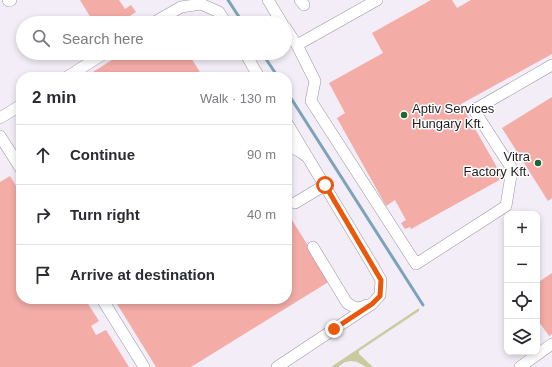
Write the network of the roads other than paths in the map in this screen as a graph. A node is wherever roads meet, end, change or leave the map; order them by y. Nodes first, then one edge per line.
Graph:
1 (8, 0) edge
2 (11, 0) edge
3 (268, 0) edge
4 (377, 0) edge
5 (165, 16) edge
6 (222, 16) edge
7 (278, 16) edge
8 (292, 38) edge
9 (296, 45) junction
10 (94, 60) edge
11 (248, 60) edge
12 (552, 65) edge
13 (75, 72) edge
14 (254, 72) edge
15 (16, 108) edge
16 (0, 118) edge
17 (292, 131) edge
18 (0, 136) edge
19 (292, 148) edge
20 (308, 158) junction
21 (16, 161) edge
22 (325, 185) junction
23 (295, 203) dead end
24 (313, 247) dead end
25 (105, 304) edge
26 (372, 304) junction
27 (552, 344) edge
28 (527, 365) edge
29 (144, 367) edge
30 (277, 367) edge

1 - 2 lane
3 - 7 lane
4 - 9 lane
5 - 6 lane
8 - 9 lane
9 - 12 lane
10 - 13 lane
11 - 14 lane
15 - 16 lane
17 - 20 lane
18 - 21 lane
19 - 20 lane
20 - 22 lane
22 - 23 lane
22 - 26 lane
24 - 26 lane
25 - 29 lane
26 - 30 lane
27 - 28 lane

